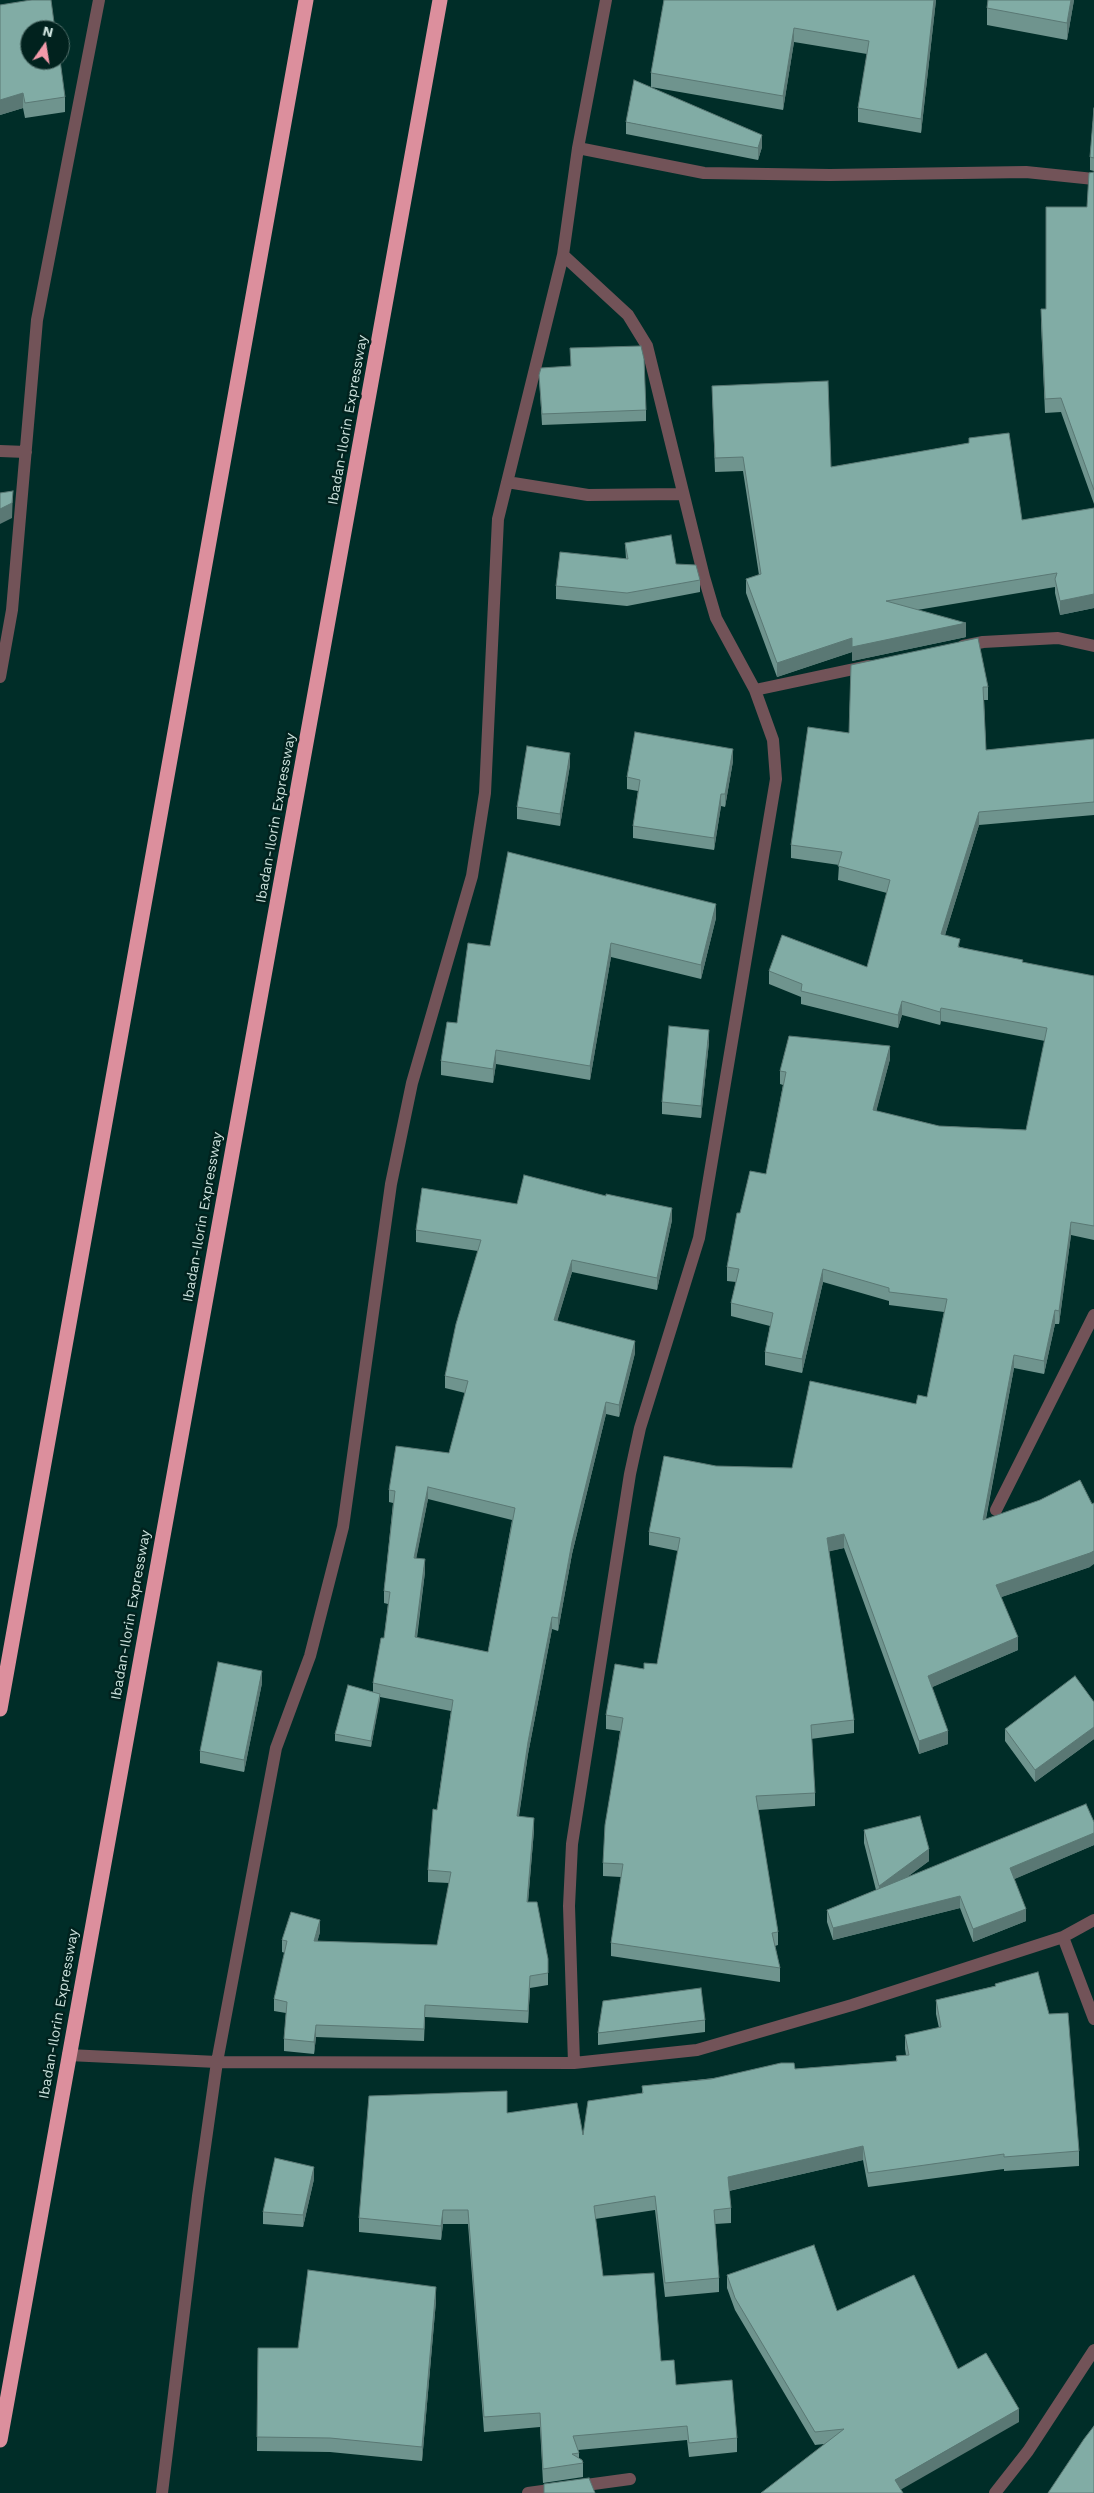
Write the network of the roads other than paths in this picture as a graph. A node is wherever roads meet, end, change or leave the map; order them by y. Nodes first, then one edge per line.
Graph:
1 (99, 0) edge
2 (306, 0) edge
3 (440, 0) edge
4 (606, 0) edge
5 (578, 148) junction
6 (1094, 179) edge
7 (563, 256) junction
8 (0, 451) edge
9 (26, 452) junction
10 (507, 482) junction
11 (682, 494) junction
12 (1094, 646) edge
13 (954, 648) edge
14 (879, 664) edge
15 (0, 676) edge
16 (756, 690) junction
17 (1094, 1315) edge
18 (996, 1510) dead end
19 (0, 1709) edge
20 (1094, 1920) edge
21 (1063, 1937) junction
22 (1094, 2019) edge
23 (68, 2055) junction
24 (217, 2062) junction
25 (574, 2063) junction
26 (1094, 2350) edge
27 (0, 2440) edge
28 (630, 2479) dead end
29 (162, 2493) edge
30 (528, 2493) edge
31 (995, 2493) edge

1 - 9 street
2 - 19 highway
3 - 23 highway, Ibadan-Ilorin Expressway
4 - 5 street
5 - 6 street
5 - 7 street
7 - 10 street
7 - 11 street
8 - 9 street
9 - 15 street
10 - 11 street
10 - 24 street
11 - 16 street
12 - 13 street
14 - 16 street
16 - 25 street
17 - 18 street
20 - 21 street
21 - 22 street
21 - 25 street
23 - 24 street
23 - 27 highway, Ibadan-Ilorin Expressway
24 - 25 street
24 - 29 street
26 - 31 street
28 - 30 street

